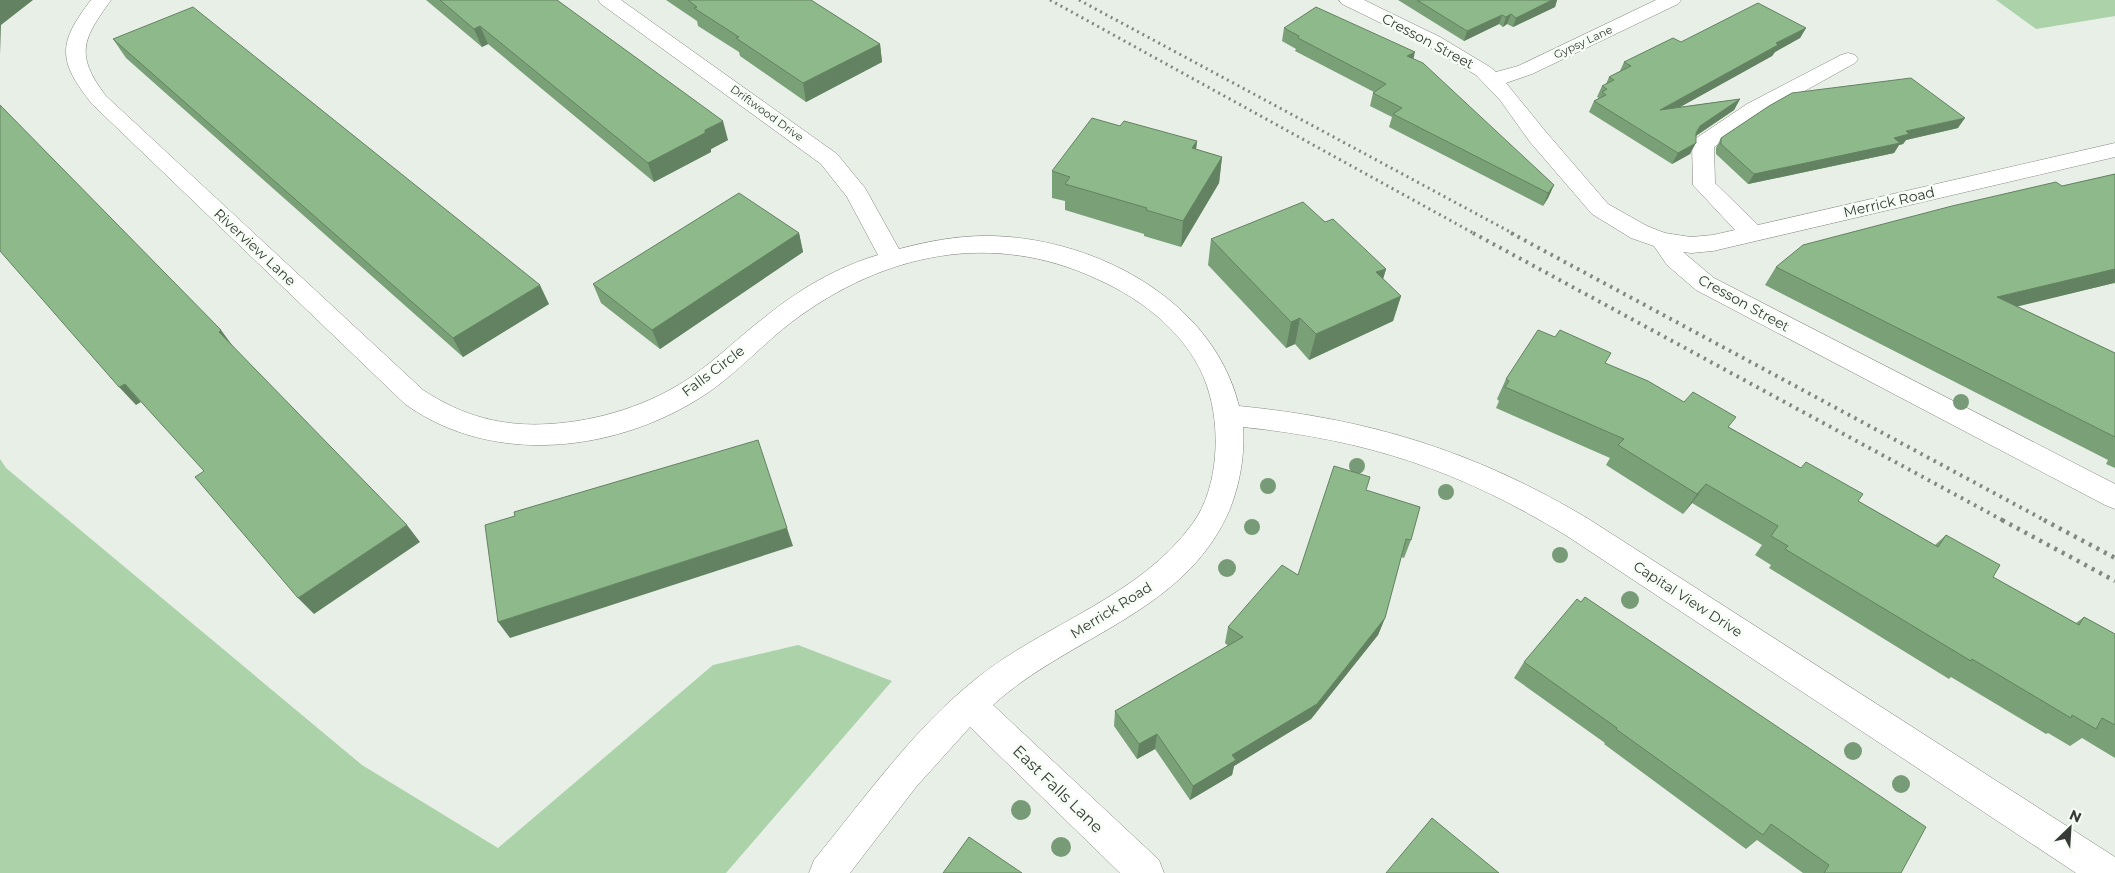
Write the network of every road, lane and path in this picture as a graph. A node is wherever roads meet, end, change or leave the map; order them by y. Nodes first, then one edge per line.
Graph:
1 (101, 0) edge
2 (608, 0) edge
3 (1349, 0) edge
4 (1671, 0) edge
5 (1392, 2) dead end
6 (1372, 11) junction
7 (1848, 59) dead end
8 (1493, 80) junction
9 (2115, 150) edge
10 (1753, 234) junction
11 (1662, 240) junction
12 (891, 258) junction
13 (1229, 415) junction
14 (515, 434) joint
15 (2115, 497) edge
16 (970, 705) junction
17 (827, 873) edge
18 (1146, 873) edge
19 (2108, 873) edge

1 - 14 street, Riverview Lane
2 - 12 street, Driftwood Drive
3 - 6 street, Cresson Street
4 - 8 street, Gypsy Lane
5 - 6 street
6 - 8 street, Cresson Street
7 - 10 street
8 - 11 street, Cresson Street
9 - 10 street, Merrick Road
10 - 11 street, Merrick Road
11 - 15 street, Cresson Street
12 - 13 street, Merrick Road
12 - 14 street, Falls Circle
13 - 16 street, Merrick Road
13 - 19 street, Capital View Drive
16 - 17 street, Merrick Road
16 - 18 street, East Falls Lane

